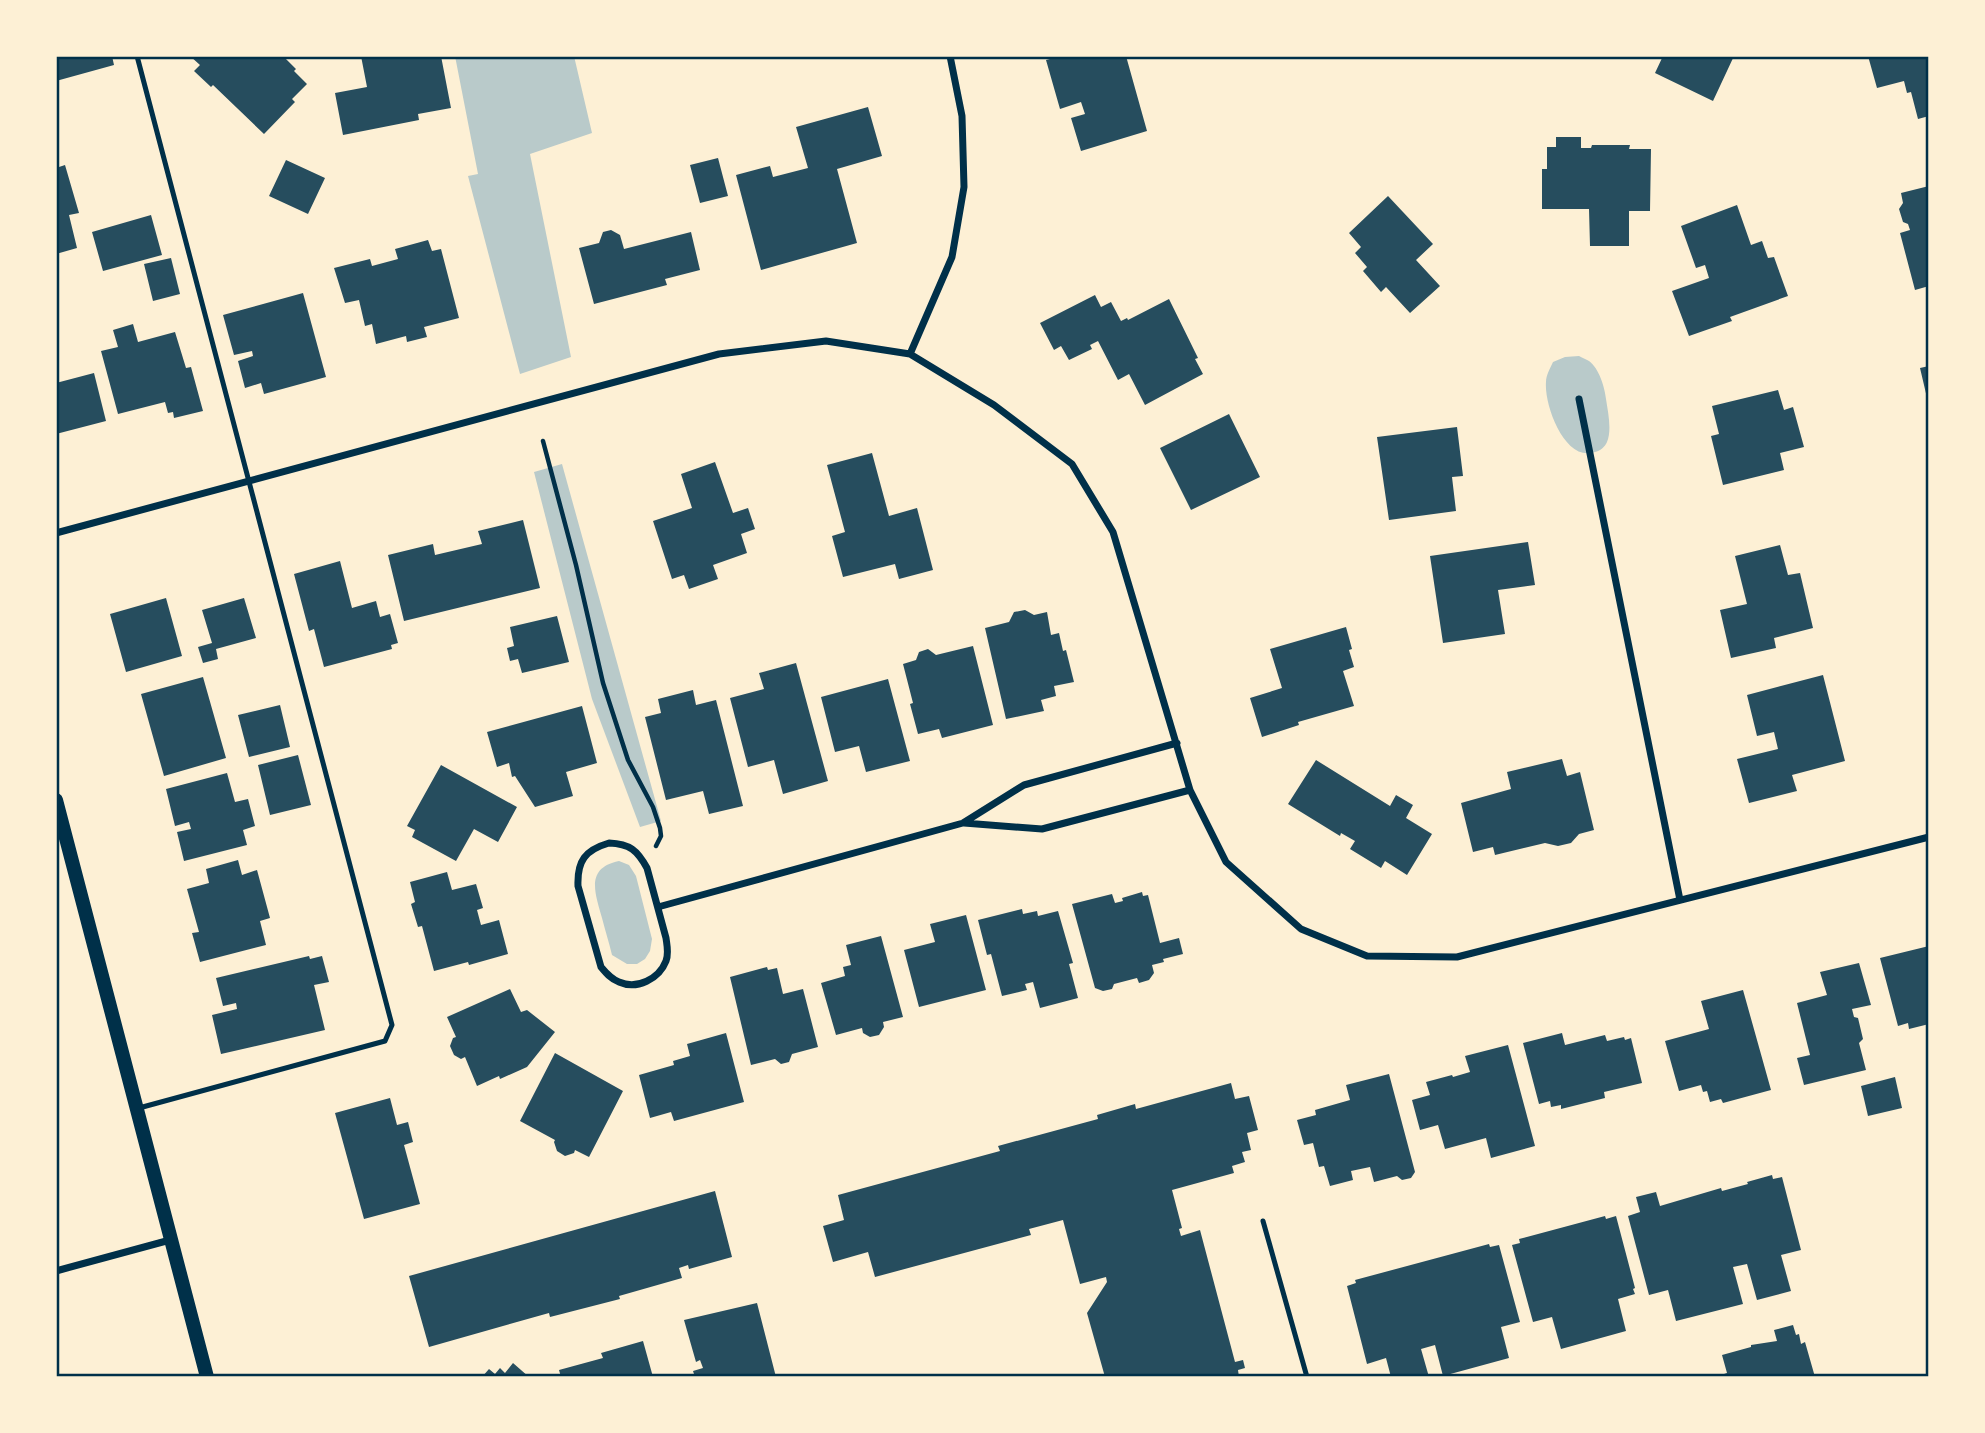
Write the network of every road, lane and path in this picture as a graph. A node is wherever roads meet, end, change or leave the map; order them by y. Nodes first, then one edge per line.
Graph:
1 (137, 56) edge
2 (950, 56) edge
3 (910, 354) junction
4 (1579, 399) dead end
5 (543, 441) dead end
6 (248, 483) junction
7 (56, 533) edge
8 (1177, 743) junction
9 (1190, 790) junction
10 (56, 800) edge
11 (963, 823) junction
12 (1929, 837) edge
13 (656, 847) dead end
14 (1679, 900) junction
15 (657, 906) junction
16 (137, 1108) junction
17 (1263, 1221) dead end
18 (170, 1240) junction
19 (56, 1271) edge
20 (207, 1377) edge
21 (1307, 1377) edge

1 - 6 lane
2 - 3 street
3 - 6 street
3 - 8 street
4 - 14 street
5 - 13 path
6 - 7 street
6 - 16 lane
8 - 9 street
8 - 11 street
9 - 11 street
9 - 14 street
10 - 16 main road
11 - 15 street
12 - 14 street
15 - 15 street
16 - 18 main road
17 - 21 lane
18 - 19 street
18 - 20 main road

